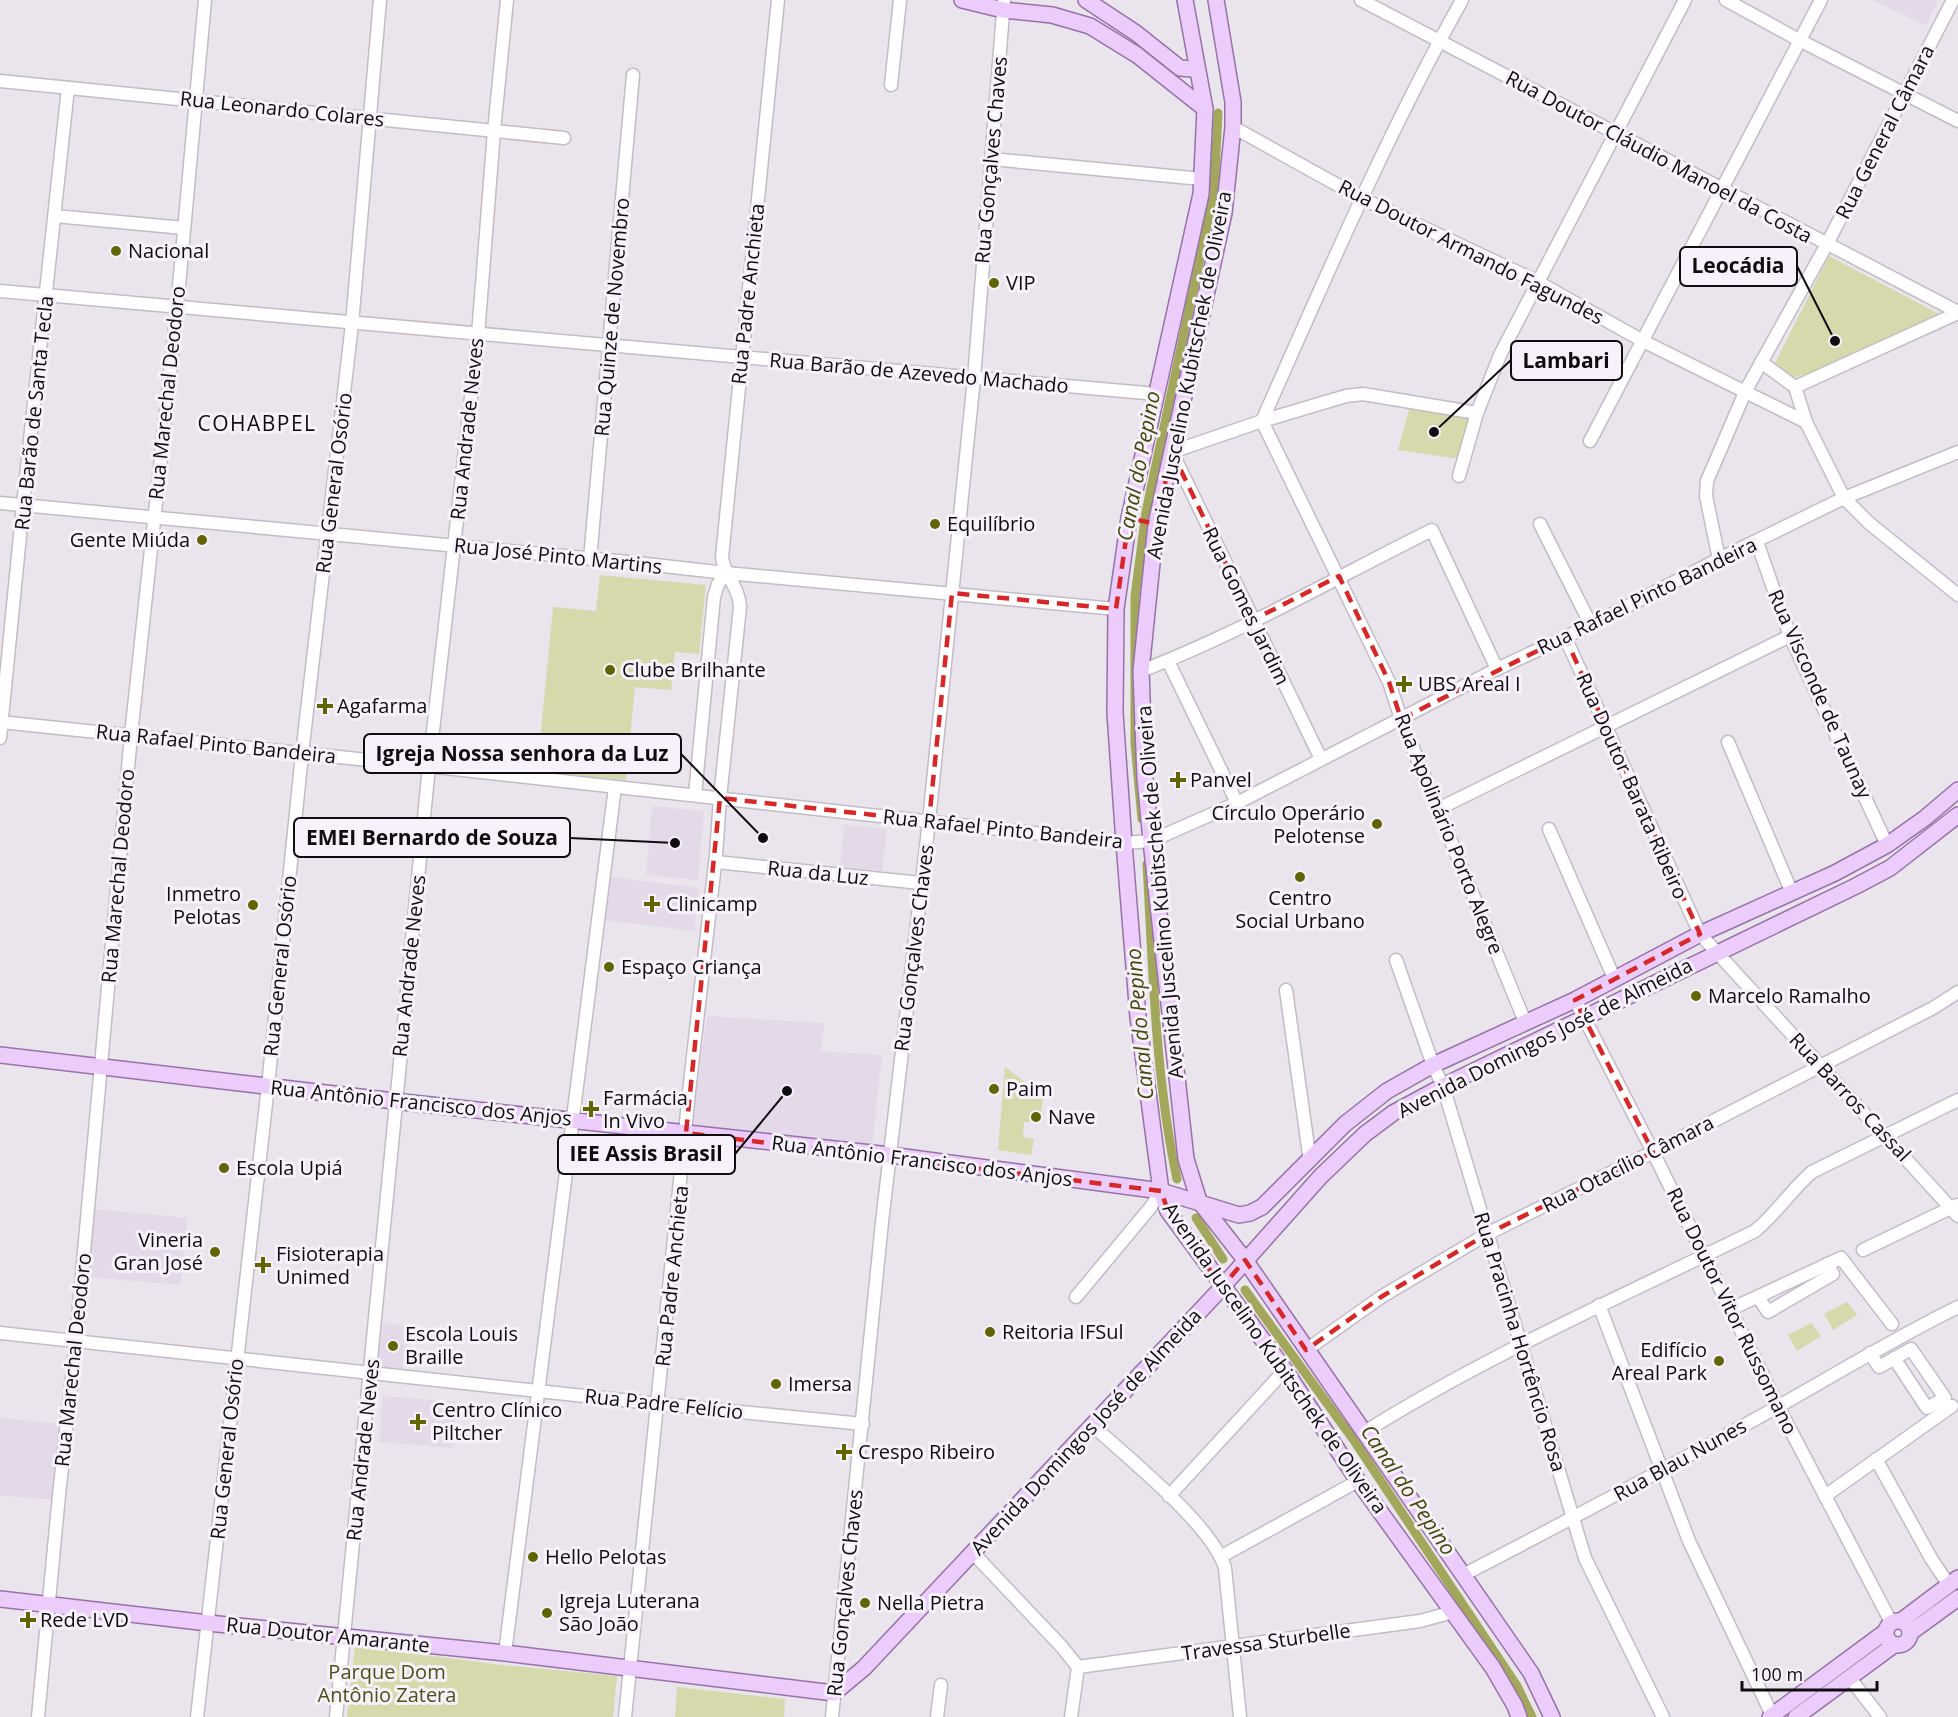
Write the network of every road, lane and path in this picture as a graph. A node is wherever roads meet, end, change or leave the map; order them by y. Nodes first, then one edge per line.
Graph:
1 (205, 0) edge
2 (380, 0) edge
3 (507, 0) edge
4 (778, 0) edge
5 (900, 0) edge
6 (962, 0) edge
7 (1086, 0) edge
8 (1185, 0) edge
9 (1216, 0) edge
10 (1362, 0) edge
11 (1462, 0) edge
12 (1685, 0) edge
13 (1726, 0) edge
14 (1821, 0) edge
15 (1953, 0) edge
16 (1004, 5) edge
17 (1799, 40) junction
18 (1439, 41) junction
19 (1196, 66) junction
20 (633, 75) dead end
21 (0, 81) edge
22 (891, 85) dead end
23 (68, 88) junction
24 (1905, 96) junction
25 (196, 101) junction
26 (1204, 109) junction
27 (371, 118) junction
28 (1958, 121) edge
29 (1233, 127) junction
30 (494, 131) junction
31 (1615, 133) junction
32 (564, 138) dead end
33 (991, 159) junction
34 (1202, 179) junction
35 (1722, 190) junction
36 (1361, 198) junction
37 (1211, 209) junction
38 (55, 216) junction
39 (184, 228) junction
40 (1827, 244) junction
41 (1536, 281) junction
42 (0, 291) edge
43 (47, 296) junction
44 (177, 308) junction
45 (1958, 313) edge
46 (352, 324) junction
47 (478, 335) junction
48 (1644, 340) junction
49 (610, 346) junction
50 (741, 357) junction
51 (1761, 362) junction
52 (975, 378) junction
53 (1795, 387) junction
54 (1746, 390) junction
55 (1156, 394) junction
56 (1477, 413) junction
57 (1262, 421) junction
58 (1806, 422) junction
59 (1590, 441) dead end
60 (1172, 452) junction
61 (1958, 452) edge
62 (1459, 476) dead end
63 (1844, 498) junction
64 (0, 503) edge
65 (23, 505) junction
66 (153, 518) junction
67 (1132, 519) junction
68 (1153, 523) junction
69 (1540, 524) dead end
70 (328, 534) junction
71 (1757, 542) junction
72 (454, 546) junction
73 (590, 559) junction
74 (1719, 559) junction
75 (726, 573) junction
76 (1338, 576) junction
77 (952, 593) junction
78 (1958, 595) edge
79 (714, 597) junction
80 (740, 599) junction
81 (1116, 609) junction
82 (1253, 620) junction
83 (1591, 625) junction
84 (1790, 636) junction
85 (1565, 637) junction
86 (1168, 660) junction
87 (1497, 669) junction
88 (1141, 671) junction
89 (1401, 719) junction
90 (1, 722) edge
91 (1606, 728) junction
92 (131, 735) junction
93 (0, 738) edge
94 (1728, 742) dead end
95 (302, 753) junction
96 (1321, 759) junction
97 (429, 766) junction
98 (615, 787) junction
99 (1958, 790) edge
100 (695, 795) junction
101 (720, 798) junction
102 (1237, 803) junction
103 (1438, 808) junction
104 (1958, 815) edge
105 (929, 821) junction
106 (1549, 829) dead end
107 (1151, 841) junction
108 (1124, 843) junction
109 (1887, 845) junction
110 (716, 862) junction
111 (921, 883) junction
112 (1792, 893) junction
113 (1700, 934) junction
114 (1717, 952) junction
115 (1396, 960) dead end
116 (1614, 978) junction
117 (1286, 990) dead end
118 (1958, 992) edge
119 (1575, 1000) junction
120 (1585, 1017) junction
121 (1525, 1022) junction
122 (0, 1055) edge
123 (1433, 1065) junction
124 (1821, 1065) junction
125 (100, 1068) junction
126 (268, 1086) junction
127 (1443, 1086) junction
128 (1958, 1100) edge
129 (396, 1101) junction
130 (572, 1120) junction
131 (686, 1133) junction
132 (1886, 1136) junction
133 (1653, 1152) junction
134 (890, 1155) junction
135 (1310, 1161) junction
136 (1161, 1191) junction
137 (1199, 1201) junction
138 (1956, 1209) edge
139 (1487, 1233) junction
140 (1863, 1250) dead end
141 (1705, 1256) junction
142 (1245, 1260) junction
143 (1827, 1264) junction
144 (1222, 1287) junction
145 (1076, 1297) dead end
146 (1758, 1297) junction
147 (1599, 1305) junction
148 (1958, 1306) edge
149 (1731, 1309) junction
150 (1892, 1324) dead end
151 (0, 1333) edge
152 (76, 1340) junction
153 (1522, 1345) junction
154 (1306, 1350) junction
155 (1870, 1353) junction
156 (1894, 1358) junction
157 (237, 1359) junction
158 (1285, 1370) junction
159 (371, 1373) junction
160 (538, 1391) junction
161 (659, 1404) junction
162 (1778, 1406) junction
163 (1952, 1406) dead end
164 (863, 1424) junction
165 (1092, 1425) junction
166 (1363, 1433) junction
167 (1876, 1460) junction
168 (1661, 1470) junction
169 (1358, 1480) junction
170 (1169, 1496) junction
171 (1825, 1496) junction
172 (1574, 1518) junction
173 (973, 1552) junction
174 (1222, 1556) junction
175 (1463, 1575) junction
176 (1955, 1587) edge
177 (0, 1599) edge
178 (50, 1605) junction
179 (1453, 1612) junction
180 (208, 1623) junction
181 (1897, 1627) junction
182 (344, 1636) junction
183 (1232, 1646) junction
184 (505, 1653) junction
185 (1078, 1667) junction
186 (629, 1669) junction
187 (1849, 1677) junction
188 (941, 1685) dead end
189 (834, 1693) junction
190 (1771, 1716) edge
191 (38, 1717) edge
192 (197, 1717) edge
193 (336, 1717) edge
194 (625, 1717) edge
195 (832, 1717) edge
196 (938, 1717) edge
197 (1071, 1717) edge
198 (1240, 1717) edge
199 (1519, 1717) edge
200 (1552, 1717) edge
201 (1663, 1717) edge
202 (1796, 1717) edge
203 (1880, 1717) edge

1 - 25 street, Rua Marechal Deodoro
2 - 27 street, Rua General Osório
3 - 30 street, Rua Andrade Neves
4 - 50 street, Rua Padre Anchieta
5 - 22 street
6 - 16 main road
7 - 19 main road
8 - 19 main road, Avenida Juscelino Kubitschek de Oliveira
9 - 29 main road, Avenida Juscelino Kubitschek de Oliveira
10 - 18 street, Rua Doutor Cláudio Manoel da Costa
11 - 18 street
12 - 31 street
13 - 17 street
14 - 17 street
15 - 24 street, Rua General Câmara
16 - 26 main road
16 - 33 street, Rua Gonçalves Chaves
17 - 24 street
17 - 35 street
18 - 31 street, Rua Doutor Cláudio Manoel da Costa
18 - 36 street
19 - 26 main road, Avenida Juscelino Kubitschek de Oliveira
20 - 49 street, Rua Quinze de Novembro
21 - 23 street, Rua Leonardo Colares
23 - 25 street, Rua Leonardo Colares
23 - 38 street, Rua Barão de Santa Tecla
24 - 28 street
24 - 40 street, Rua General Câmara
25 - 27 street, Rua Leonardo Colares
25 - 39 street, Rua Marechal Deodoro
26 - 34 main road, Avenida Juscelino Kubitschek de Oliveira
27 - 30 street, Rua Leonardo Colares
27 - 46 street, Rua General Osório
29 - 36 street, Rua Doutor Armando Fagundes
29 - 37 main road, Avenida Juscelino Kubitschek de Oliveira
30 - 32 street, Rua Leonardo Colares
30 - 47 street, Rua Andrade Neves
31 - 35 street, Rua Doutor Cláudio Manoel da Costa
31 - 41 street
33 - 34 street
33 - 52 street, Rua Gonçalves Chaves
34 - 37 main road, Avenida Juscelino Kubitschek de Oliveira
35 - 40 street, Rua Doutor Cláudio Manoel da Costa
35 - 48 street
36 - 41 street, Rua Doutor Armando Fagundes
36 - 57 street
37 - 55 main road, Avenida Juscelino Kubitschek de Oliveira
37 - 60 main road, Avenida Juscelino Kubitschek de Oliveira
38 - 39 street
38 - 43 street, Rua Barão de Santa Tecla
39 - 44 street, Rua Marechal Deodoro
40 - 45 street, Rua Doutor Cláudio Manoel da Costa
40 - 51 street, Rua General Câmara
41 - 48 street, Rua Doutor Armando Fagundes
41 - 56 street
42 - 43 street, Rua Barão de Azevedo Machado
43 - 44 street, Rua Barão de Azevedo Machado
43 - 65 street, Rua Barão de Santa Tecla
44 - 46 street, Rua Barão de Azevedo Machado
44 - 66 street, Rua Marechal Deodoro
45 - 53 street
46 - 47 street, Rua Barão de Azevedo Machado
46 - 70 street, Rua General Osório
47 - 49 street, Rua Barão de Azevedo Machado
47 - 72 street, Rua Andrade Neves
48 - 54 street, Rua Doutor Armando Fagundes
48 - 59 street
49 - 50 street, Rua Barão de Azevedo Machado
49 - 73 street, Rua Quinze de Novembro
50 - 52 street, Rua Barão de Azevedo Machado
50 - 75 street, Rua Padre Anchieta
51 - 53 street
51 - 54 street, Rua General Câmara
52 - 55 street, Rua Barão de Azevedo Machado
52 - 77 street, Rua Gonçalves Chaves
53 - 58 street
54 - 58 street, Rua Doutor Armando Fagundes
54 - 74 street, Rua General Câmara
55 - 67 main road, Avenida Juscelino Kubitschek de Oliveira
56 - 57 street
56 - 62 street
57 - 60 street
57 - 76 street, Rua Apolinário Porto Alegre
58 - 63 street
60 - 68 main road, Avenida Juscelino Kubitschek de Oliveira
60 - 82 street, Rua Gomes Jardim
61 - 63 street, Rua Rafael Pinto Bandeira
63 - 71 street, Rua Rafael Pinto Bandeira
63 - 78 street
64 - 65 street, Rua José Pinto Martins
65 - 66 street, Rua José Pinto Martins
65 - 90 street, Rua Barão de Santa Tecla
66 - 70 street, Rua José Pinto Martins
66 - 92 street, Rua Marechal Deodoro
67 - 68 main road
67 - 81 main road, Avenida Juscelino Kubitschek de Oliveira
68 - 88 main road, Avenida Juscelino Kubitschek de Oliveira
69 - 83 street
70 - 72 street, Rua José Pinto Martins
70 - 95 street, Rua General Osório
71 - 74 street, Rua Rafael Pinto Bandeira
71 - 84 street, Rua Visconde de Taunay
72 - 73 street, Rua José Pinto Martins
72 - 97 street, Rua Andrade Neves
73 - 75 street, Rua José Pinto Martins
74 - 83 street, Rua Rafael Pinto Bandeira
75 - 77 street, Rua José Pinto Martins
75 - 79 street
75 - 80 street
76 - 82 street
76 - 87 street
76 - 89 street, Rua Apolinário Porto Alegre
77 - 81 street, Rua José Pinto Martins
77 - 105 street, Rua Gonçalves Chaves
79 - 80 street
79 - 100 street
80 - 101 street, Rua Padre Anchieta
81 - 108 main road, Avenida Juscelino Kubitschek de Oliveira
82 - 86 street
82 - 96 street, Rua Gomes Jardim
83 - 85 street, Rua Rafael Pinto Bandeira
84 - 91 street
84 - 109 street, Rua Visconde de Taunay
85 - 87 street, Rua Rafael Pinto Bandeira
85 - 91 street, Rua Doutor Barata Ribeiro
86 - 88 street
86 - 102 street
87 - 89 street, Rua Rafael Pinto Bandeira
88 - 107 main road, Avenida Juscelino Kubitschek de Oliveira
89 - 96 street, Rua Rafael Pinto Bandeira
89 - 103 street, Rua Apolinário Porto Alegre
90 - 92 street, Rua Rafael Pinto Bandeira
90 - 93 street, Rua Barão de Santa Tecla
91 - 103 street
91 - 113 street, Rua Doutor Barata Ribeiro
92 - 95 street, Rua Rafael Pinto Bandeira
92 - 125 street, Rua Marechal Deodoro
94 - 112 street
95 - 97 street, Rua Rafael Pinto Bandeira
95 - 126 street, Rua General Osório
96 - 102 street, Rua Rafael Pinto Bandeira
97 - 98 street, Rua Rafael Pinto Bandeira
97 - 129 street, Rua Andrade Neves
98 - 100 street, Rua Rafael Pinto Bandeira
98 - 130 street
99 - 109 main road, Avenida Domingos José de Almeida
100 - 101 street, Rua Rafael Pinto Bandeira
101 - 105 street, Rua Rafael Pinto Bandeira
101 - 110 street, Rua Padre Anchieta
102 - 107 street, Rua Rafael Pinto Bandeira
103 - 121 street, Rua Apolinário Porto Alegre
104 - 114 main road, Avenida Domingos José de Almeida
105 - 108 street, Rua Rafael Pinto Bandeira
105 - 111 street, Rua Gonçalves Chaves
106 - 116 street
107 - 108 street, Rua Rafael Pinto Bandeira
107 - 137 main road, Avenida Juscelino Kubitschek de Oliveira
108 - 136 main road, Avenida Juscelino Kubitschek de Oliveira
109 - 112 main road, Avenida Domingos José de Almeida
110 - 111 street, Rua da Luz
110 - 131 street, Rua Padre Anchieta
111 - 134 street, Rua Gonçalves Chaves
112 - 113 main road, Avenida Domingos José de Almeida
113 - 114 street, Rua Doutor Barata Ribeiro
113 - 116 main road, Avenida Domingos José de Almeida
114 - 120 main road, Avenida Domingos José de Almeida
114 - 124 street, Rua Barros Cassal
115 - 123 street, Rua Pracinha Hortêncio Rosa
116 - 119 main road, Avenida Domingos José de Almeida
117 - 135 street
118 - 124 street, Rua Otacílio Câmara
119 - 120 street, Rua Doutor Vitor Russomano
119 - 121 main road, Avenida Domingos José de Almeida
120 - 127 main road, Avenida Domingos José de Almeida
120 - 133 street, Rua Doutor Vitor Russomano
121 - 123 main road, Avenida Domingos José de Almeida
122 - 125 main road, Rua Antônio Francisco dos Anjos
123 - 127 street, Rua Pracinha Hortêncio Rosa
123 - 135 main road, Avenida Domingos José de Almeida
124 - 132 street, Rua Barros Cassal
124 - 133 street, Rua Otacílio Câmara
125 - 126 main road, Rua Antônio Francisco dos Anjos
125 - 152 street, Rua Marechal Deodoro
126 - 129 main road, Rua Antônio Francisco dos Anjos
126 - 157 street, Rua General Osório
127 - 139 street, Rua Pracinha Hortêncio Rosa
127 - 142 main road, Avenida Domingos José de Almeida
128 - 132 street
129 - 130 main road, Rua Antônio Francisco dos Anjos
129 - 159 street, Rua Andrade Neves
130 - 131 main road, Rua Antônio Francisco dos Anjos
130 - 160 street
131 - 134 main road, Rua Antônio Francisco dos Anjos
131 - 161 street, Rua Padre Anchieta
132 - 138 street, Rua Barros Cassal
132 - 141 street
133 - 139 street, Rua Otacílio Câmara
133 - 141 street, Rua Doutor Vitor Russomano
134 - 136 main road, Rua Antônio Francisco dos Anjos
134 - 164 street, Rua Gonçalves Chaves
135 - 137 main road, Avenida Domingos José de Almeida
136 - 137 main road, Rua Antônio Francisco dos Anjos
136 - 144 main road, Avenida Juscelino Kubitschek de Oliveira
136 - 145 street
137 - 142 main road, Avenida Juscelino Kubitschek de Oliveira
138 - 140 street
139 - 153 street, Rua Pracinha Hortêncio Rosa
139 - 154 street, Rua Otacílio Câmara
141 - 147 street
141 - 149 street, Rua Doutor Vitor Russomano
142 - 144 main road, Avenida Domingos José de Almeida
142 - 154 main road, Avenida Juscelino Kubitschek de Oliveira
143 - 146 street
143 - 146 street
143 - 150 street
144 - 158 main road, Avenida Juscelino Kubitschek de Oliveira
144 - 165 main road, Avenida Domingos José de Almeida
146 - 149 street
147 - 153 street
147 - 168 street
148 - 155 street, Rua Blau Nunes
149 - 162 street, Rua Doutor Vitor Russomano
151 - 152 street, Rua Padre Felício
152 - 157 street, Rua Padre Felício
152 - 178 street, Rua Marechal Deodoro
153 - 166 street
153 - 172 street, Rua Pracinha Hortêncio Rosa
154 - 166 main road, Avenida Juscelino Kubitschek de Oliveira
155 - 156 street
155 - 162 street, Rua Blau Nunes
156 - 156 street
157 - 159 street, Rua Padre Felício
157 - 180 street, Rua General Osório
158 - 169 main road, Avenida Juscelino Kubitschek de Oliveira
158 - 170 street
159 - 160 street, Rua Padre Felício
159 - 182 street, Rua Andrade Neves
160 - 161 street, Rua Padre Felício
160 - 184 street
161 - 164 street, Rua Padre Felício
161 - 186 street, Rua Padre Anchieta
162 - 168 street, Rua Blau Nunes
162 - 171 street, Rua Doutor Vitor Russomano
163 - 167 street
164 - 189 street, Rua Gonçalves Chaves
165 - 170 street
165 - 173 main road, Avenida Domingos José de Almeida
166 - 175 main road, Avenida Juscelino Kubitschek de Oliveira
167 - 171 street
167 - 176 street
168 - 172 street, Rua Blau Nunes
168 - 190 street
169 - 174 street
169 - 179 main road, Avenida Juscelino Kubitschek de Oliveira
170 - 174 street
171 - 181 street, Rua Doutor Vitor Russomano
172 - 175 street, Rua Blau Nunes
172 - 201 street, Rua Pracinha Hortêncio Rosa
173 - 185 street
173 - 189 main road, Avenida Domingos José de Almeida
174 - 183 street
175 - 200 main road, Avenida Juscelino Kubitschek de Oliveira
176 - 181 main road
177 - 178 main road, Rua Doutor Amarante
178 - 180 main road, Rua Doutor Amarante
178 - 191 street, Rua Marechal Deodoro
179 - 183 street, Travessa Sturbelle
179 - 199 main road, Avenida Juscelino Kubitschek de Oliveira
180 - 182 main road, Rua Doutor Amarante
180 - 192 street, Rua General Osório
181 - 187 main road
181 - 190 main road
182 - 184 main road, Rua Doutor Amarante
182 - 193 street, Rua Andrade Neves
183 - 185 street, Travessa Sturbelle
183 - 198 street
184 - 186 main road, Rua Doutor Amarante
185 - 197 street
186 - 189 main road, Rua Doutor Amarante
186 - 194 street, Rua Padre Anchieta
187 - 202 main road
187 - 203 street
188 - 196 street
189 - 195 street, Rua Gonçalves Chaves

